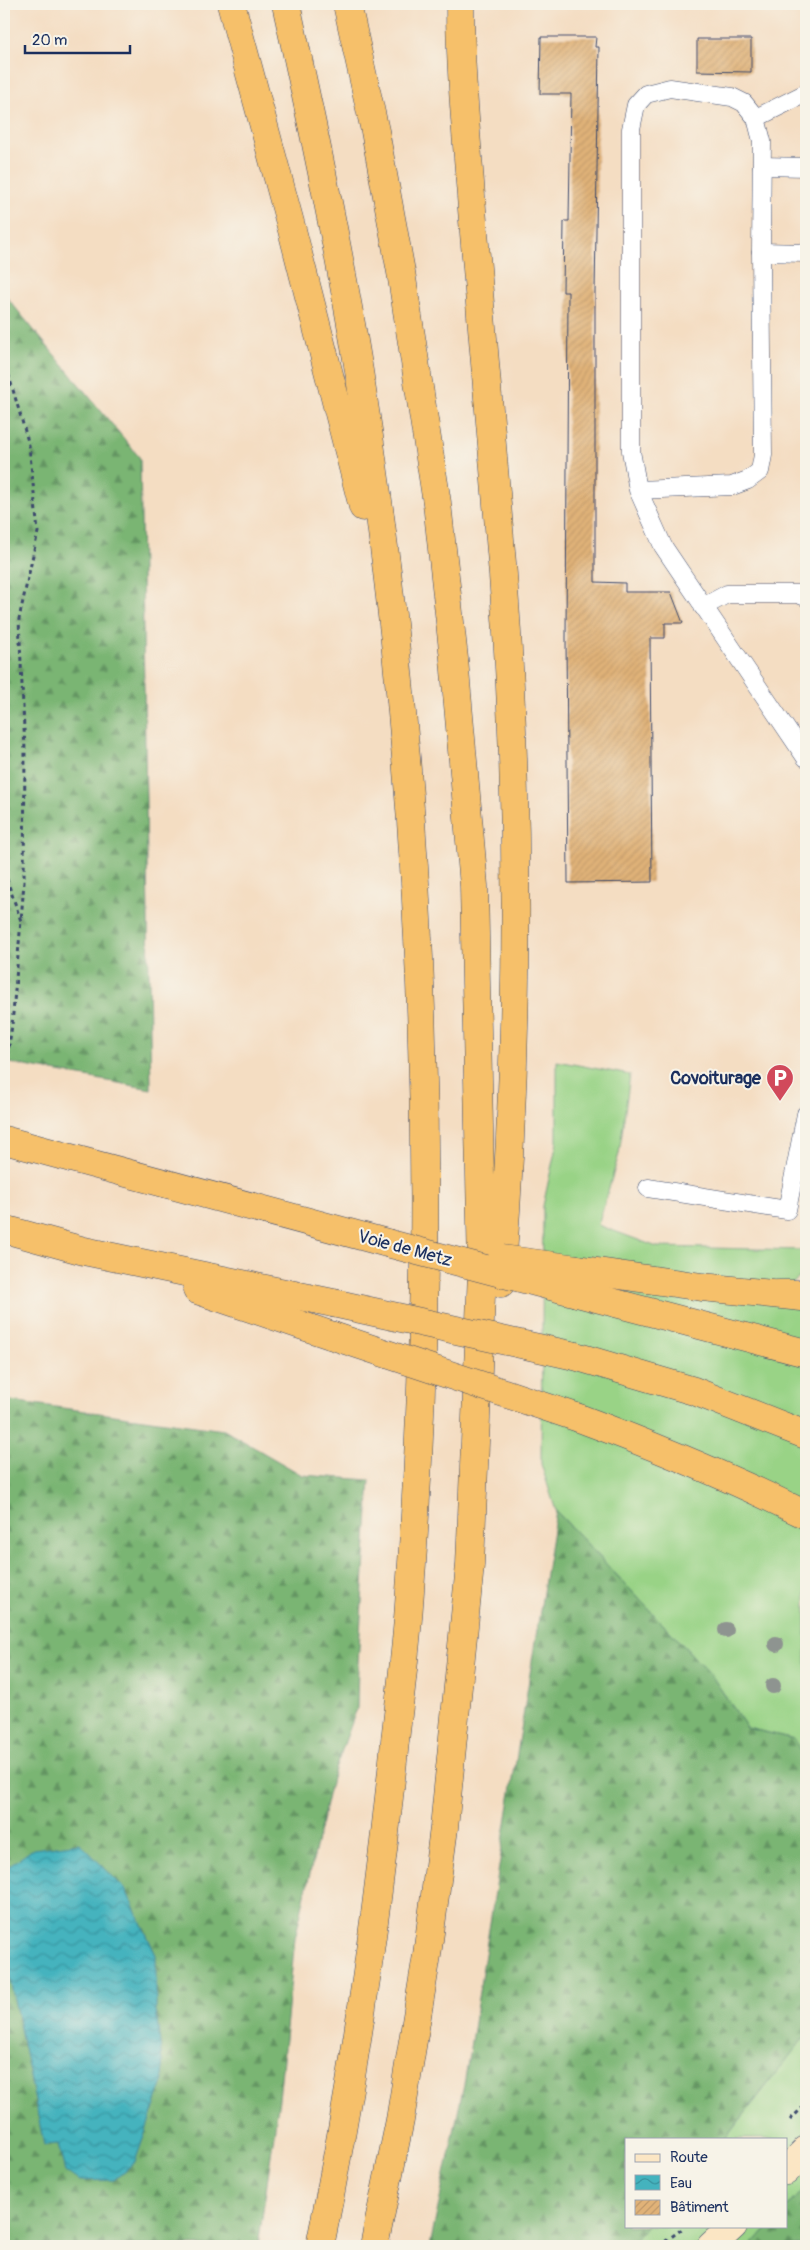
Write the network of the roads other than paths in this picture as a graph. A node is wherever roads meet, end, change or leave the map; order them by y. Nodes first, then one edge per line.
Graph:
1 (231, 4) edge
2 (286, 4) edge
3 (347, 4) edge
4 (460, 4) edge
5 (806, 93) edge
6 (756, 118) junction
7 (762, 166) junction
8 (806, 167) edge
9 (760, 252) junction
10 (806, 253) edge
11 (638, 490) junction
12 (806, 597) edge
13 (703, 607) junction
14 (392, 620) junction
15 (806, 758) edge
16 (806, 1114) edge
17 (4, 1140) edge
18 (648, 1188) dead end
19 (4, 1229) edge
20 (84, 1251) junction
21 (577, 1281) junction
22 (806, 1296) edge
23 (806, 1353) edge
24 (694, 1392) junction
25 (806, 1420) edge
26 (806, 1435) edge
27 (806, 1515) edge
28 (470, 1565) junction
29 (806, 2150) edge
30 (788, 2169) edge
31 (731, 2228) edge
32 (320, 2246) edge
33 (374, 2246) edge
34 (711, 2246) edge

1 - 14 highway
2 - 14 highway
3 - 28 highway
4 - 28 highway
5 - 6 lane
6 - 7 lane
6 - 11 lane
7 - 8 lane
7 - 9 lane
9 - 10 lane
9 - 11 lane
11 - 13 lane
12 - 13 lane
13 - 15 lane
14 - 32 highway
16 - 18 lane
17 - 21 highway, Voie de Metz, bridge
19 - 20 highway
20 - 24 highway, bridge
20 - 27 highway, bridge
21 - 22 highway
21 - 23 highway, Voie de Metz
24 - 25 highway
24 - 26 highway
28 - 33 highway
29 - 30 main road
31 - 34 main road

